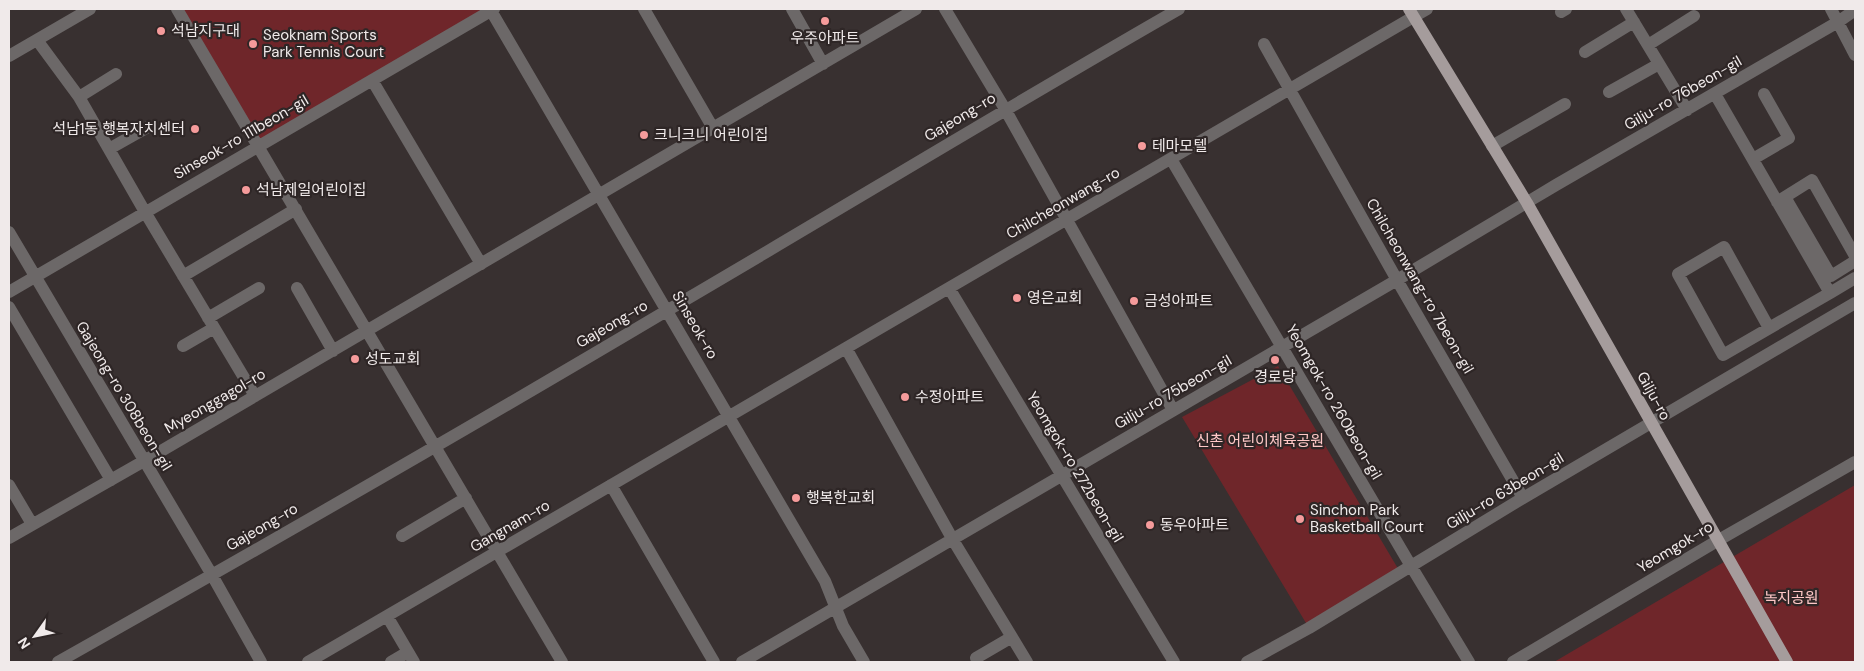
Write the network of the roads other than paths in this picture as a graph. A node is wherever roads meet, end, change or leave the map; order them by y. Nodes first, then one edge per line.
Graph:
1 (90, 9) edge
2 (177, 9) edge
3 (492, 9) edge
4 (644, 9) edge
5 (792, 9) edge
6 (916, 9) edge
7 (945, 9) edge
8 (1179, 9) edge
9 (1427, 9) edge
10 (1626, 9) edge
11 (1831, 9) edge
12 (1855, 10) edge
13 (1412, 12) edge
14 (897, 14) edge
15 (1694, 16) dead end
16 (1634, 22) junction
17 (1838, 22) junction
18 (37, 40) junction
19 (1264, 44) dead end
20 (1648, 45) junction
21 (1585, 52) dead end
22 (1855, 55) edge
23 (9, 56) edge
24 (823, 64) junction
25 (1659, 64) junction
26 (116, 74) dead end
27 (372, 80) junction
28 (1290, 90) junction
29 (1609, 92) dead end
30 (1715, 94) junction
31 (1764, 94) dead end
32 (79, 97) junction
33 (1564, 104) dead end
34 (1005, 109) junction
35 (1686, 110) junction
36 (148, 127) dead end
37 (713, 128) junction
38 (258, 146) junction
39 (1492, 146) junction
40 (109, 149) junction
41 (1171, 159) junction
42 (1752, 159) junction
43 (599, 195) junction
44 (1781, 199) junction
45 (1527, 203) junction
46 (296, 209) junction
47 (145, 212) junction
48 (1067, 219) junction
49 (9, 232) edge
50 (1855, 256) edge
51 (1855, 261) edge
52 (480, 264) junction
53 (183, 276) junction
54 (35, 277) junction
55 (1855, 278) edge
56 (1396, 280) junction
57 (259, 288) dead end
58 (297, 288) dead end
59 (950, 288) junction
60 (9, 292) edge
61 (1830, 293) junction
62 (1855, 303) edge
63 (9, 307) edge
64 (668, 310) junction
65 (211, 323) junction
66 (366, 331) junction
67 (183, 346) dead end
68 (1283, 346) junction
69 (846, 348) junction
70 (333, 351) junction
71 (255, 396) junction
72 (1173, 410) junction
73 (729, 417) junction
74 (1651, 424) junction
75 (435, 445) junction
76 (144, 461) junction
77 (1855, 462) edge
78 (1061, 476) junction
79 (111, 480) junction
80 (9, 485) edge
81 (611, 486) junction
82 (466, 498) junction
83 (1523, 498) junction
84 (32, 524) junction
85 (402, 536) dead end
86 (9, 538) edge
87 (954, 540) junction
88 (1717, 541) junction
89 (498, 552) junction
90 (1411, 566) junction
91 (212, 575) junction
92 (835, 608) junction
93 (387, 616) junction
94 (1012, 637) junction
95 (411, 657) edge
96 (976, 658) dead end
97 (58, 662) edge
98 (261, 662) edge
99 (308, 662) edge
100 (391, 662) edge
101 (562, 662) edge
102 (714, 662) edge
103 (742, 662) edge
104 (864, 662) edge
105 (1027, 662) edge
106 (1174, 662) edge
107 (1247, 662) edge
108 (1469, 662) edge
109 (1513, 662) edge
110 (1787, 662) edge

1 - 18 street
2 - 38 street
3 - 27 street, Sinseok-ro 111beon-gil
3 - 43 street, Sinseok-ro
4 - 37 street
5 - 24 street
6 - 14 street, Myeonggagol-ro
7 - 34 street
8 - 34 street, Gajeong-ro
9 - 13 street, Chilcheonwang-ro
10 - 16 street
11 - 17 street
12 - 17 street, Gilju-ro 76beon-gil
13 - 28 street, Chilcheonwang-ro
13 - 39 main road, Gilju-ro
14 - 24 street, Myeonggagol-ro
15 - 20 street
16 - 20 street
16 - 21 street
17 - 22 street
17 - 30 street, Gilju-ro 76beon-gil
18 - 23 street
18 - 32 street
19 - 28 street, Chilcheonwang-ro 7beon-gil
20 - 25 street
24 - 37 street, Myeonggagol-ro
25 - 29 street
25 - 35 street
26 - 32 street
27 - 38 street, Sinseok-ro 111beon-gil
27 - 52 street
28 - 41 street, Chilcheonwang-ro
28 - 56 street, Chilcheonwang-ro 7beon-gil
30 - 35 street, Gilju-ro 76beon-gil
30 - 42 street
31 - 42 street
32 - 40 street
33 - 39 street
34 - 48 street
34 - 64 street, Gajeong-ro
35 - 45 street, Gilju-ro 76beon-gil
36 - 40 street
37 - 43 street, Myeonggagol-ro
38 - 46 street
38 - 47 street, Sinseok-ro 111beon-gil
39 - 45 main road, Gilju-ro
40 - 47 street
41 - 48 street, Chilcheonwang-ro
41 - 68 street, Yeomgok-ro 260beon-gil
42 - 44 street
43 - 52 street, Myeonggagol-ro
43 - 64 street, Sinseok-ro
44 - 50 street
44 - 51 street
44 - 61 street
45 - 56 street, Gilju-ro 75beon-gil
45 - 74 main road, Gilju-ro
46 - 53 street
46 - 66 street
47 - 53 street
47 - 54 street, Sinseok-ro 111beon-gil
48 - 59 street, Chilcheonwang-ro
48 - 72 street
49 - 54 street, Gajeong-ro 308beon-gil
52 - 66 street, Myeonggagol-ro
53 - 65 street
54 - 60 street, Sinseok-ro 111beon-gil
54 - 76 street, Gajeong-ro 308beon-gil
55 - 61 street
56 - 68 street, Gilju-ro 75beon-gil
56 - 83 street, Chilcheonwang-ro 7beon-gil
57 - 65 street
58 - 70 street
59 - 69 street, Chilcheonwang-ro
59 - 78 street, Yeomgok-ro 272beon-gil
61 - 61 street
62 - 74 street, Gilju-ro 63beon-gil
63 - 79 street
64 - 73 street, Sinseok-ro
64 - 75 street, Gajeong-ro
65 - 67 street
65 - 71 street
66 - 70 street, Myeonggagol-ro
66 - 75 street
68 - 72 street, Gilju-ro 75beon-gil
68 - 90 street, Yeomgok-ro 260beon-gil
69 - 73 street, Chilcheonwang-ro
69 - 87 street
70 - 71 street, Myeonggagol-ro
71 - 76 street, Myeonggagol-ro
72 - 78 street, Gilju-ro 75beon-gil
73 - 81 street, Gangnam-ro
73 - 92 street, Sinseok-ro
74 - 83 street, Gilju-ro 63beon-gil
74 - 88 main road, Gilju-ro
75 - 82 street
75 - 91 street, Gajeong-ro
76 - 79 street, Myeonggagol-ro
76 - 91 street, Gajeong-ro 308beon-gil
77 - 88 street, Yeomgok-ro
78 - 87 street, Gilju-ro 75beon-gil
78 - 106 street, Yeomgok-ro 272beon-gil
79 - 84 street, Myeonggagol-ro
80 - 84 street
81 - 89 street, Gangnam-ro
81 - 102 street
82 - 85 street
82 - 89 street
83 - 90 street, Gilju-ro 63beon-gil
84 - 86 street, Myeonggagol-ro
87 - 92 street, Gilju-ro 75beon-gil
87 - 94 street
88 - 109 street, Yeomgok-ro
88 - 110 main road, Gilju-ro
89 - 93 street, Gangnam-ro
89 - 101 street
90 - 107 street, Gilju-ro 63beon-gil
90 - 108 street, Yeomgok-ro 260beon-gil
91 - 97 street, Gajeong-ro
91 - 98 street, Gajeong-ro 308beon-gil
92 - 103 street, Gilju-ro 75beon-gil
92 - 104 street, Sinseok-ro
93 - 95 street
93 - 99 street, Gangnam-ro
94 - 96 street
94 - 105 street
95 - 100 street

